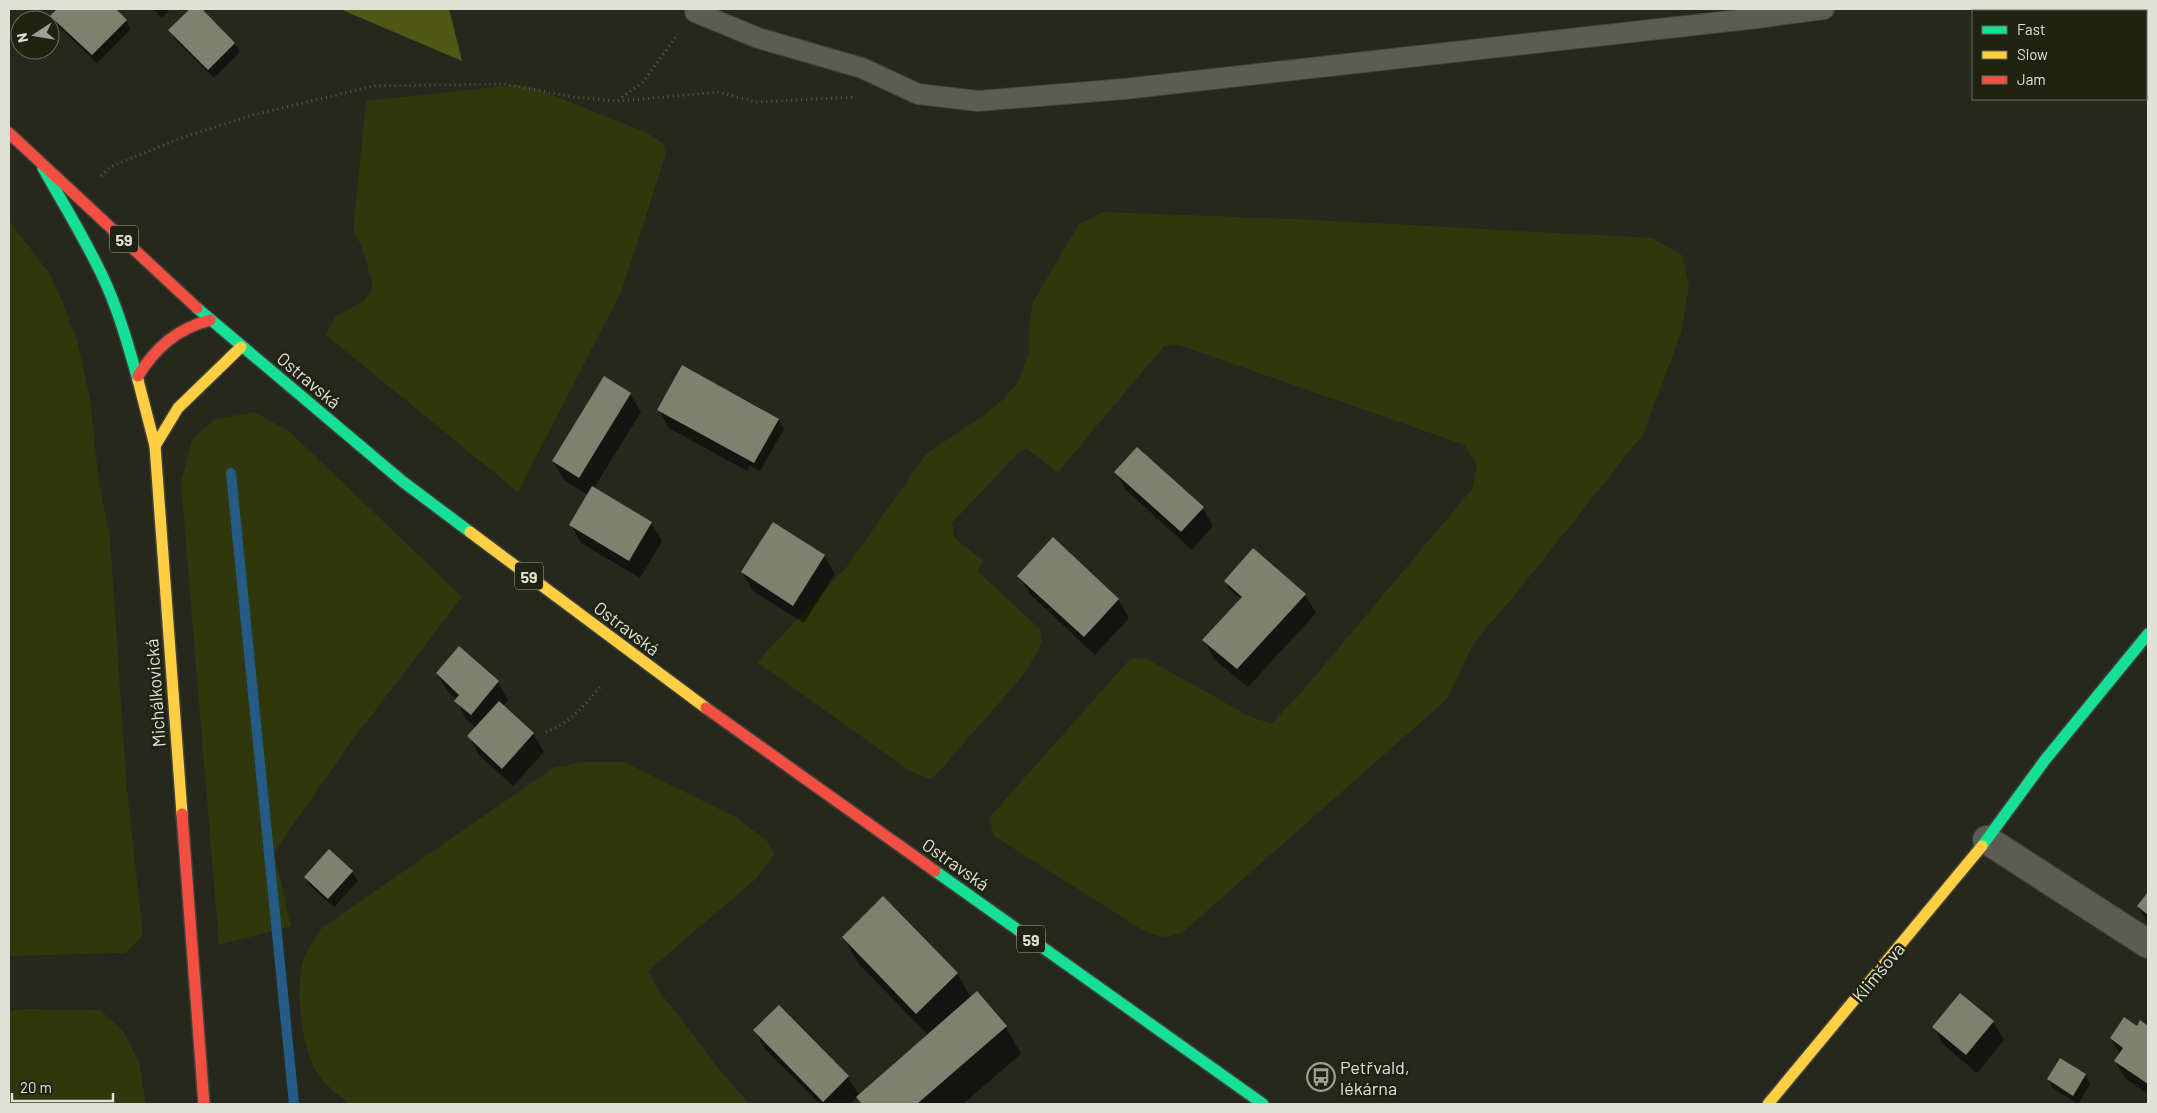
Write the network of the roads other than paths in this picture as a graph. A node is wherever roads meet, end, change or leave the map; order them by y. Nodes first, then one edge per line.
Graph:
1 (1824, 9) edge
2 (695, 12) road end
3 (9, 133) edge
4 (38, 160) junction
5 (210, 320) junction
6 (242, 348) junction
7 (138, 376) junction
8 (155, 446) junction
9 (2148, 634) edge
10 (1987, 840) junction
11 (2148, 944) edge
12 (204, 1104) edge
13 (1262, 1104) edge
14 (1768, 1104) edge

1 - 2 lane
3 - 4 street, Ostravská / 59
4 - 5 street, Ostravská / 59
4 - 7 street, Michálkovická
5 - 6 street, Ostravská / 59
5 - 7 street
6 - 8 street
6 - 13 street, Ostravská / 59
7 - 8 street, Michálkovická
8 - 12 street, Michálkovická
9 - 10 street, Klimšova
10 - 11 street
10 - 14 street, Klimšova

